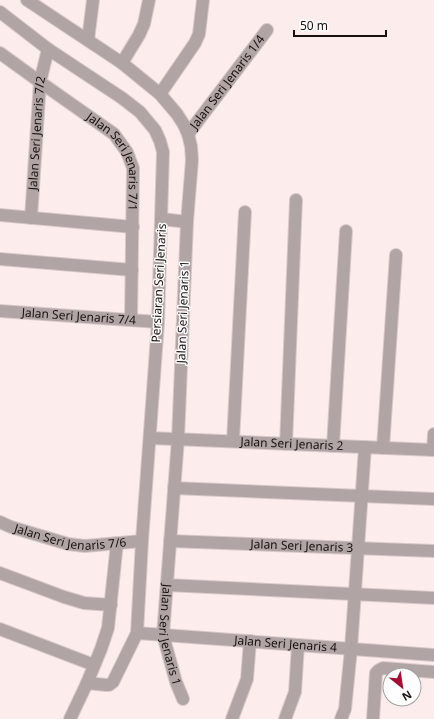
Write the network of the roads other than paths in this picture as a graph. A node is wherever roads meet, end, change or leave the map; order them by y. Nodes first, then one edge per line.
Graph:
1 (27, 0) edge
2 (93, 0) edge
3 (149, 0) edge
4 (202, 0) edge
5 (43, 5) edge
6 (0, 12) edge
7 (267, 30) dead end
8 (88, 40) junction
9 (48, 48) junction
10 (0, 53) edge
11 (122, 63) junction
12 (40, 82) junction
13 (160, 94) junction
14 (188, 134) junction
15 (296, 200) dead end
16 (245, 212) dead end
17 (0, 215) edge
18 (30, 218) junction
19 (162, 219) junction
20 (187, 222) junction
21 (133, 227) junction
22 (346, 231) dead end
23 (396, 255) dead end
24 (0, 259) edge
25 (132, 270) junction
26 (0, 311) edge
27 (131, 320) junction
28 (158, 322) junction
29 (434, 434) edge
30 (150, 438) junction
31 (178, 439) junction
32 (233, 441) junction
33 (286, 444) junction
34 (333, 446) junction
35 (365, 447) junction
36 (383, 448) junction
37 (433, 450) edge
38 (174, 488) junction
39 (362, 496) junction
40 (434, 499) edge
41 (0, 522) edge
42 (142, 541) junction
43 (170, 542) junction
44 (117, 543) junction
45 (358, 548) junction
46 (434, 551) edge
47 (0, 573) edge
48 (167, 585) junction
49 (355, 594) junction
50 (434, 598) edge
51 (111, 605) junction
52 (0, 629) edge
53 (137, 633) junction
54 (163, 635) junction
55 (250, 642) junction
56 (298, 645) junction
57 (351, 649) junction
58 (434, 655) edge
59 (94, 665) junction
60 (434, 672) edge
61 (87, 683) junction
62 (183, 699) dead end
63 (70, 719) edge
64 (232, 719) edge
65 (285, 719) edge
66 (341, 719) edge
67 (373, 719) edge

1 - 5 street, Jalan Seri Jenaris 1
2 - 8 street
3 - 11 street
4 - 13 street
5 - 8 street, Jalan Seri Jenaris 1
6 - 9 street, Persiaran Seri Jenaris
7 - 14 street, Jalan Seri Jenaris 1/4
8 - 11 street, Jalan Seri Jenaris 1
9 - 12 street, Jalan Seri Jenaris 7/2
9 - 19 street, Persiaran Seri Jenaris
10 - 12 street, Jalan Seri Jenaris 7/1
11 - 13 street, Jalan Seri Jenaris 1
12 - 18 street, Jalan Seri Jenaris 7/2
12 - 21 street, Jalan Seri Jenaris 7/1
13 - 14 street, Jalan Seri Jenaris 1
14 - 20 street, Jalan Seri Jenaris 1
15 - 33 street
16 - 32 street
17 - 18 street
18 - 21 street
19 - 20 street
19 - 28 street, Persiaran Seri Jenaris
20 - 31 street, Jalan Seri Jenaris 1
21 - 25 street, Jalan Seri Jenaris 7/1
22 - 34 street
23 - 36 street
24 - 25 street
25 - 27 street, Jalan Seri Jenaris 7/1
26 - 27 street, Jalan Seri Jenaris 7/4
27 - 28 street, Jalan Seri Jenaris 7/4
28 - 30 street, Persiaran Seri Jenaris
29 - 37 street
30 - 31 street, Jalan Seri Jenaris 2
30 - 42 street, Persiaran Seri Jenaris
31 - 32 street, Jalan Seri Jenaris 2
31 - 38 street, Jalan Seri Jenaris 1
32 - 33 street, Jalan Seri Jenaris 2
33 - 34 street, Jalan Seri Jenaris 2
34 - 35 street, Jalan Seri Jenaris 2
35 - 36 street, Jalan Seri Jenaris 2
35 - 39 street
36 - 37 street, Jalan Seri Jenaris 2
38 - 39 street
38 - 43 street, Jalan Seri Jenaris 1
39 - 40 street
39 - 45 street
41 - 44 street, Jalan Seri Jenaris 7/6
42 - 44 street, Jalan Seri Jenaris 7/6
42 - 53 street, Persiaran Seri Jenaris
43 - 45 street, Jalan Seri Jenaris 3
43 - 48 street, Jalan Seri Jenaris 1
44 - 51 street
45 - 46 street, Jalan Seri Jenaris 3
45 - 49 street
47 - 51 street
48 - 49 street
48 - 54 street, Jalan Seri Jenaris 1
49 - 50 street
49 - 57 street
51 - 59 street
52 - 59 street
53 - 54 street, Jalan Seri Jenaris 4
53 - 61 street
54 - 55 street, Jalan Seri Jenaris 4
54 - 62 street, Jalan Seri Jenaris 1
55 - 56 street, Jalan Seri Jenaris 4
55 - 64 street
56 - 57 street, Jalan Seri Jenaris 4
56 - 65 street
57 - 58 street, Jalan Seri Jenaris 4
57 - 66 street
59 - 61 street
60 - 67 street
61 - 63 street

